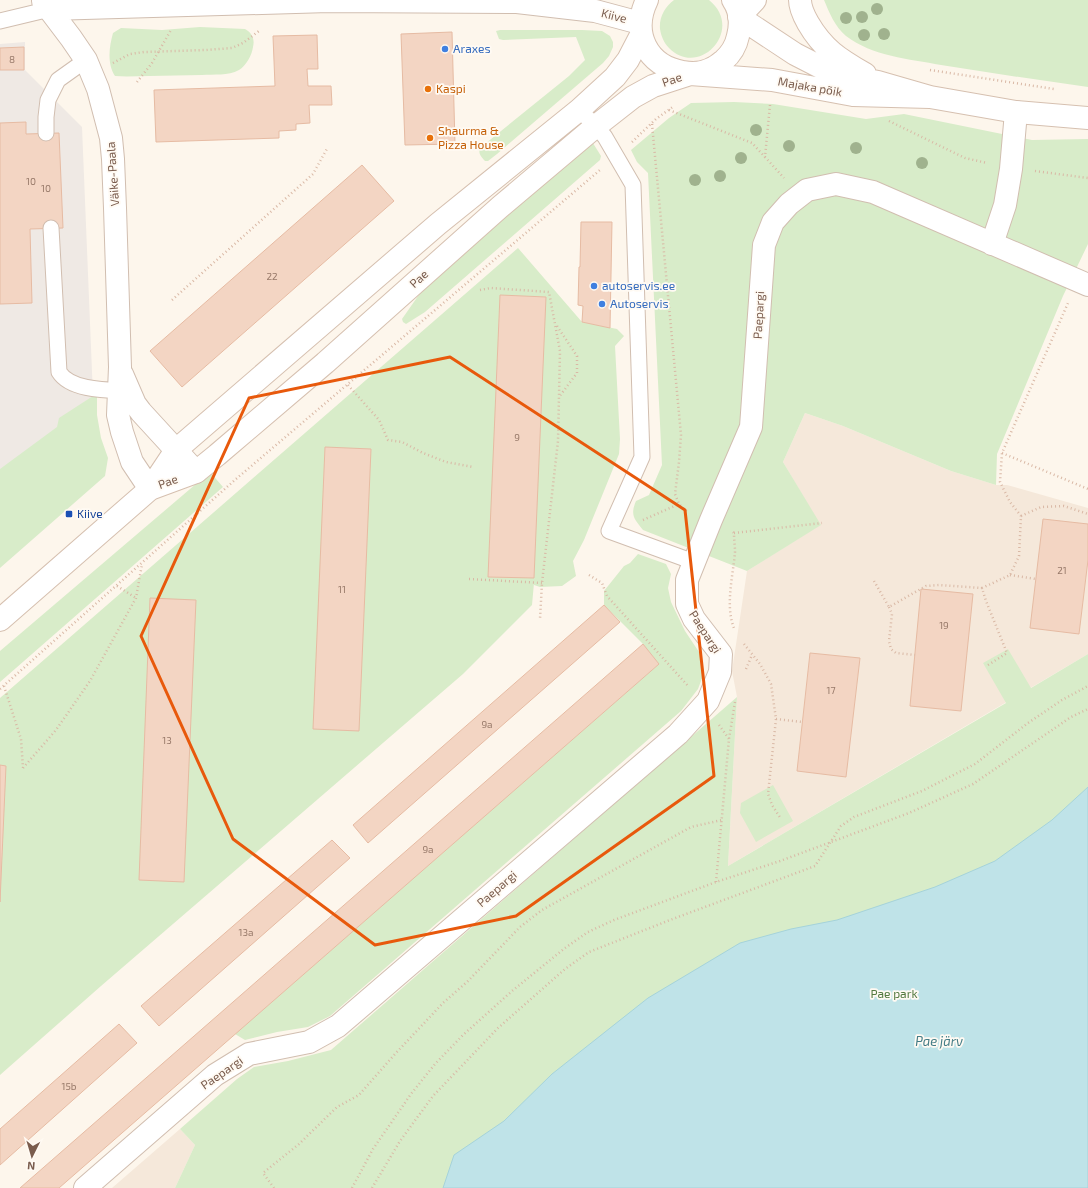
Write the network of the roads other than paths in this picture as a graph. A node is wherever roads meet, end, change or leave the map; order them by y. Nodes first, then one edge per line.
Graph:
1 (647, 0) edge
2 (755, 0) edge
3 (800, 0) edge
4 (520, 1) edge
5 (46, 5) edge
6 (736, 8) edge
7 (0, 21) edge
8 (641, 29) junction
9 (89, 67) junction
10 (690, 74) junction
11 (878, 82) junction
12 (930, 97) junction
13 (579, 110) junction
14 (1016, 112) junction
15 (1088, 118) edge
16 (596, 126) junction
17 (46, 134) dead end
18 (51, 228) dead end
19 (992, 244) junction
20 (1083, 283) edge
21 (124, 391) junction
22 (176, 450) junction
23 (196, 472) junction
24 (150, 489) junction
25 (694, 562) junction
26 (0, 620) edge
27 (85, 1188) edge

1 - 8 street, Pae
2 - 6 street
3 - 11 street
4 - 5 street, Kiive
4 - 8 street, Kiive
5 - 7 lane
5 - 9 street, Väike-Paala
6 - 10 street, Pae
6 - 11 street, Majaka põik
8 - 10 street
8 - 13 street, Pae
9 - 17 lane
9 - 21 street, Väike-Paala
10 - 12 street, Majaka põik
10 - 16 street, Pae
11 - 12 street, Majaka põik
12 - 14 street, Majaka põik
13 - 16 lane
13 - 22 street, Pae
14 - 15 street, Majaka põik
14 - 19 street
16 - 23 street, Pae
16 - 25 lane
18 - 21 lane
19 - 20 street, Paepargi
19 - 25 street, Paepargi
21 - 22 street, Väike-Paala
21 - 24 street, Väike-Paala
22 - 23 street, Väike-Paala
22 - 24 street, Pae
23 - 24 street, Pae
24 - 26 street, Pae
25 - 27 street, Paepargi

